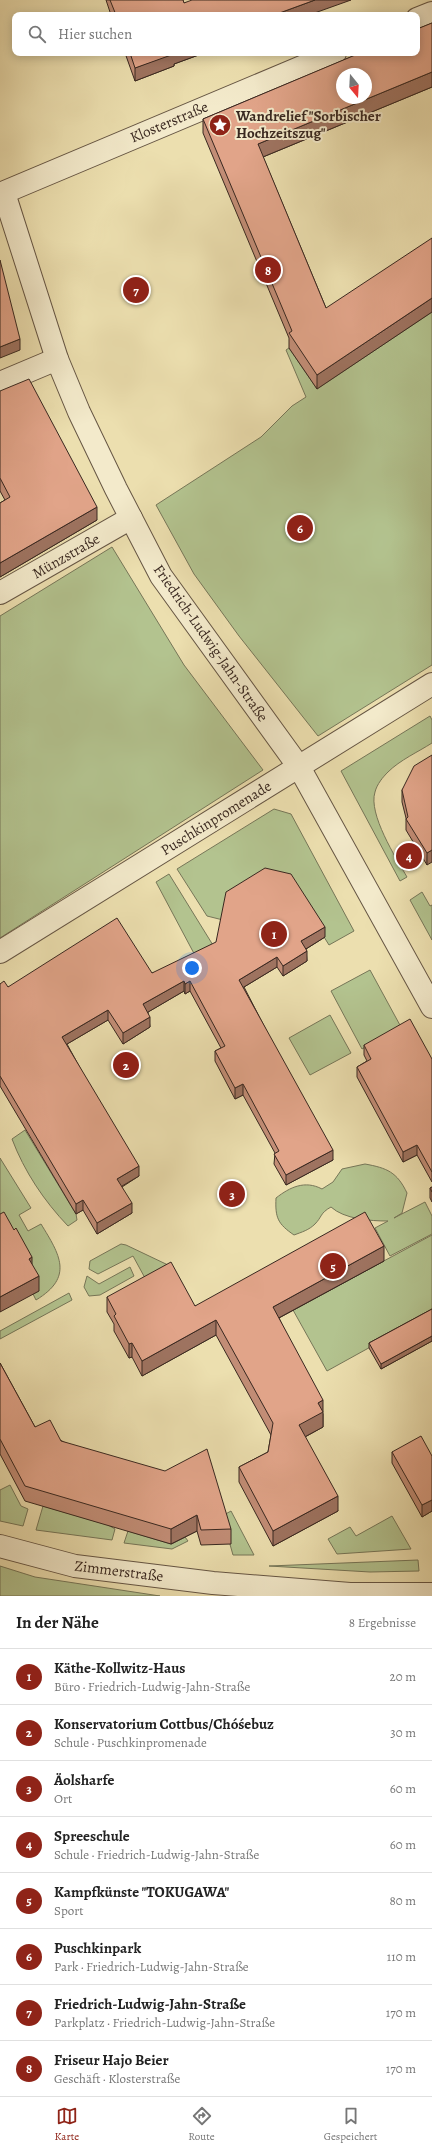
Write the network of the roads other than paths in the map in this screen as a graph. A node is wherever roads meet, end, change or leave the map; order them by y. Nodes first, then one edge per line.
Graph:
1 (432, 13) edge
2 (420, 18) edge
3 (328, 56) edge
4 (2, 193) edge
5 (57, 359) junction
6 (0, 383) edge
7 (131, 518) junction
8 (0, 593) edge
9 (432, 684) edge
10 (299, 767) junction
11 (0, 952) edge
12 (432, 1007) edge
13 (0, 1546) edge
14 (432, 1594) edge

1 - 2 street
3 - 4 street, Klosterstraße
4 - 5 street, Friedrich-Ludwig-Jahn-Straße
5 - 6 street
5 - 7 street, Friedrich-Ludwig-Jahn-Straße
7 - 8 street, Münzstraße
7 - 10 street, Friedrich-Ludwig-Jahn-Straße
9 - 10 street, Puschkinpromenade
10 - 11 street, Puschkinpromenade
10 - 12 street, Friedrich-Ludwig-Jahn-Straße
13 - 14 street, Zimmerstraße

